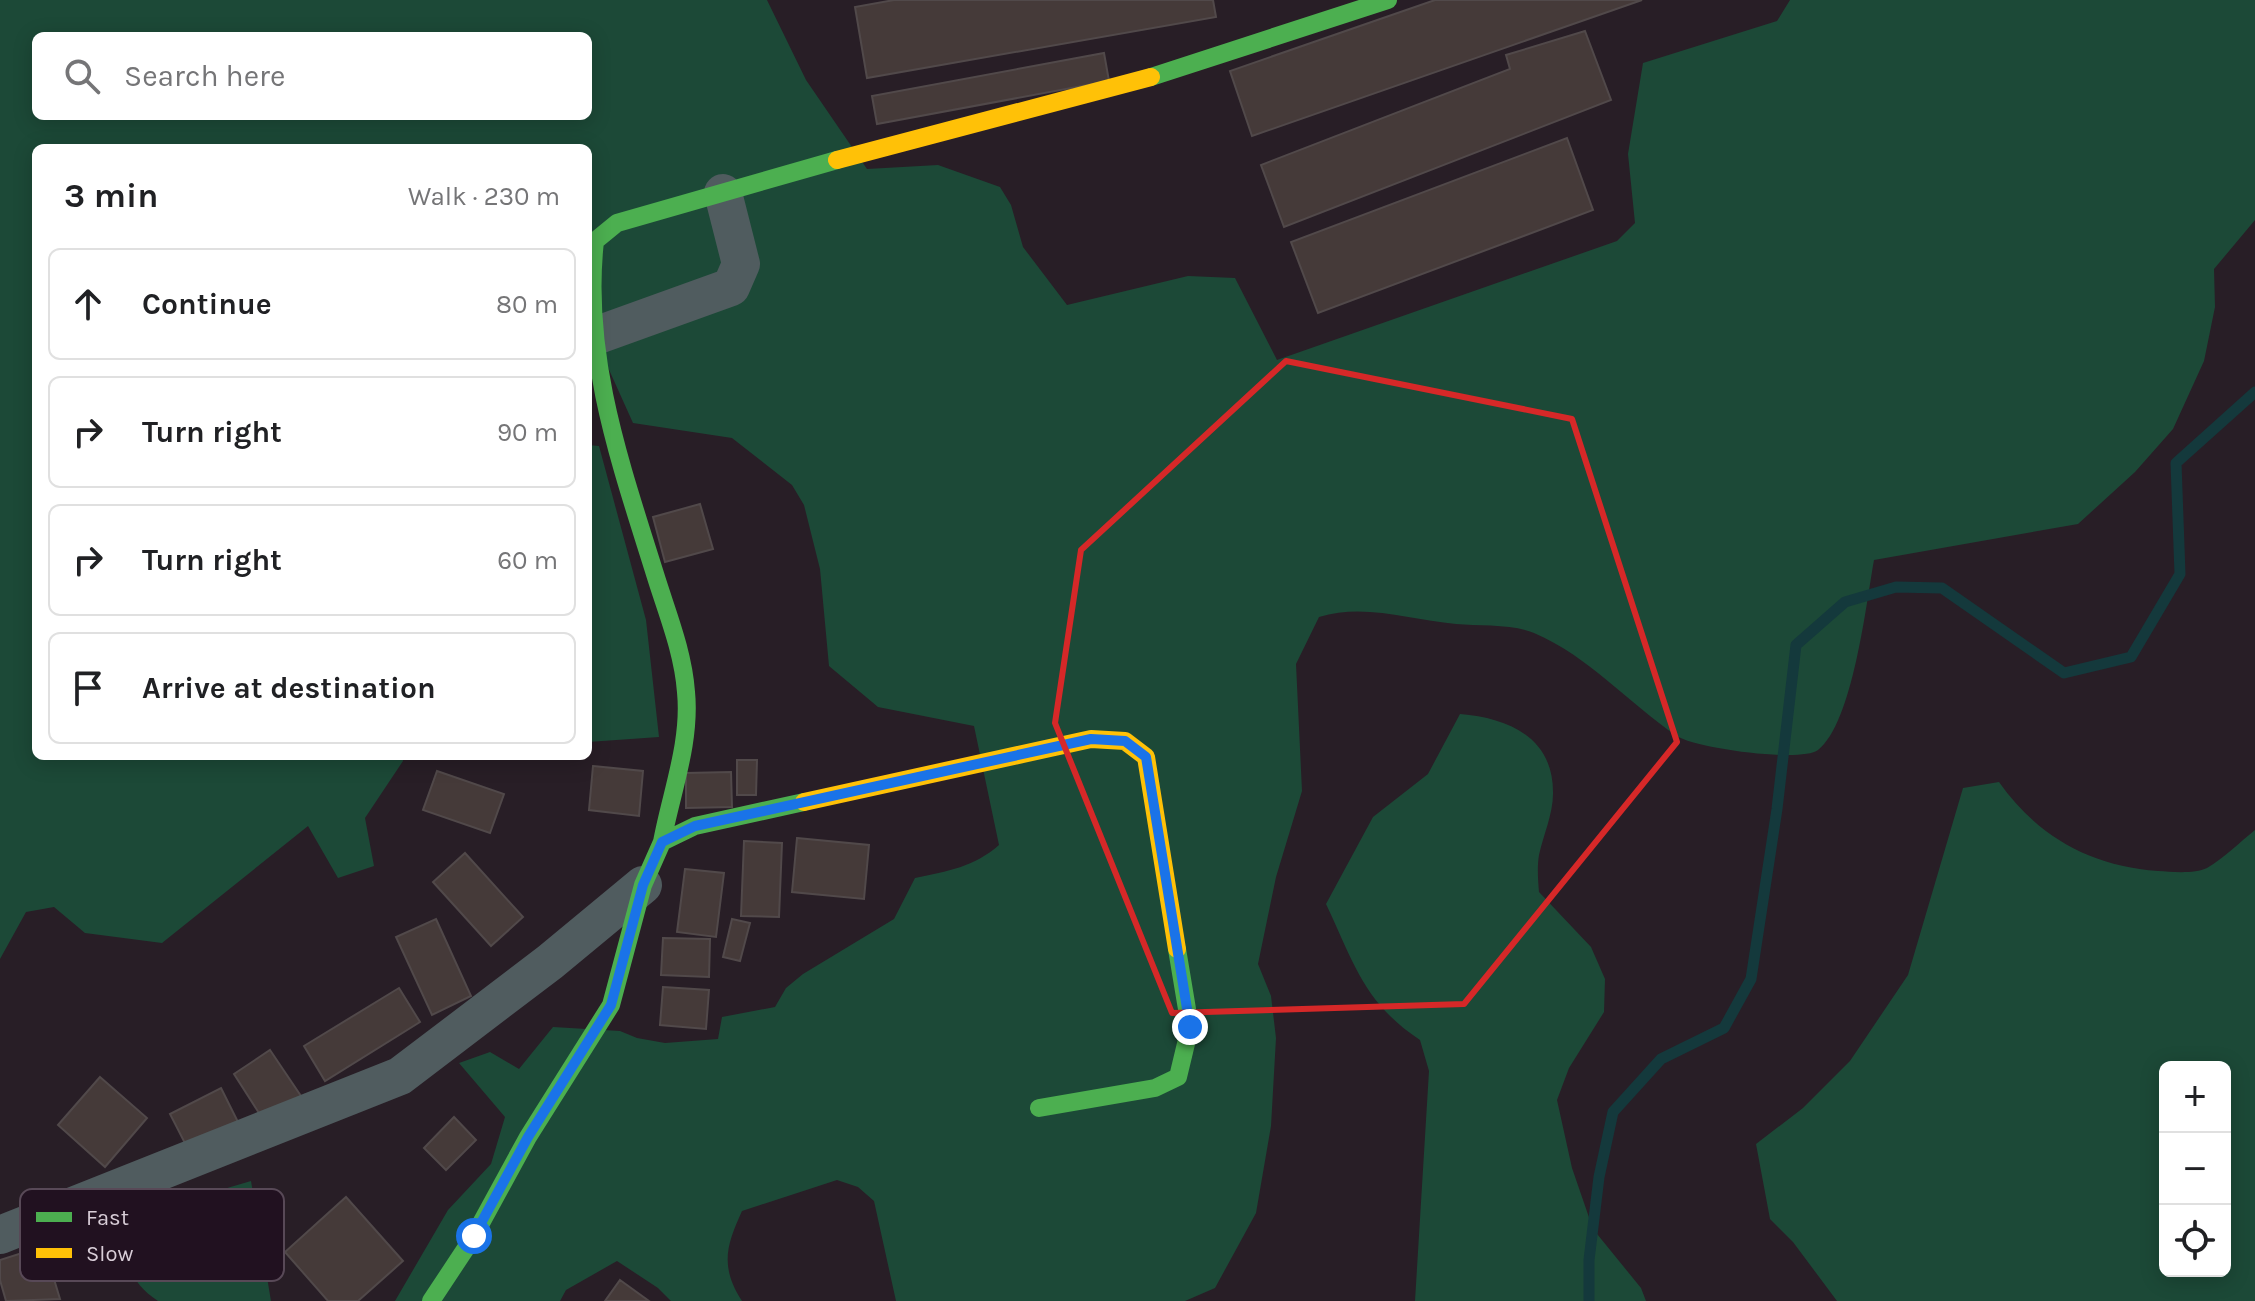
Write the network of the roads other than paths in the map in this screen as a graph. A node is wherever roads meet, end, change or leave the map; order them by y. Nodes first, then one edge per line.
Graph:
1 (1388, 0) edge
2 (723, 193) junction
3 (592, 255) edge
4 (592, 302) edge
5 (595, 336) junction
6 (662, 842) junction
7 (643, 885) junction
8 (1039, 1108) dead end
9 (116, 1189) edge
10 (20, 1227) edge
11 (0, 1235) edge
12 (431, 1301) edge

1 - 2 street
2 - 3 street
2 - 5 street
4 - 5 street
5 - 6 street
6 - 7 street
6 - 8 street
7 - 9 street
7 - 12 street
10 - 11 street

